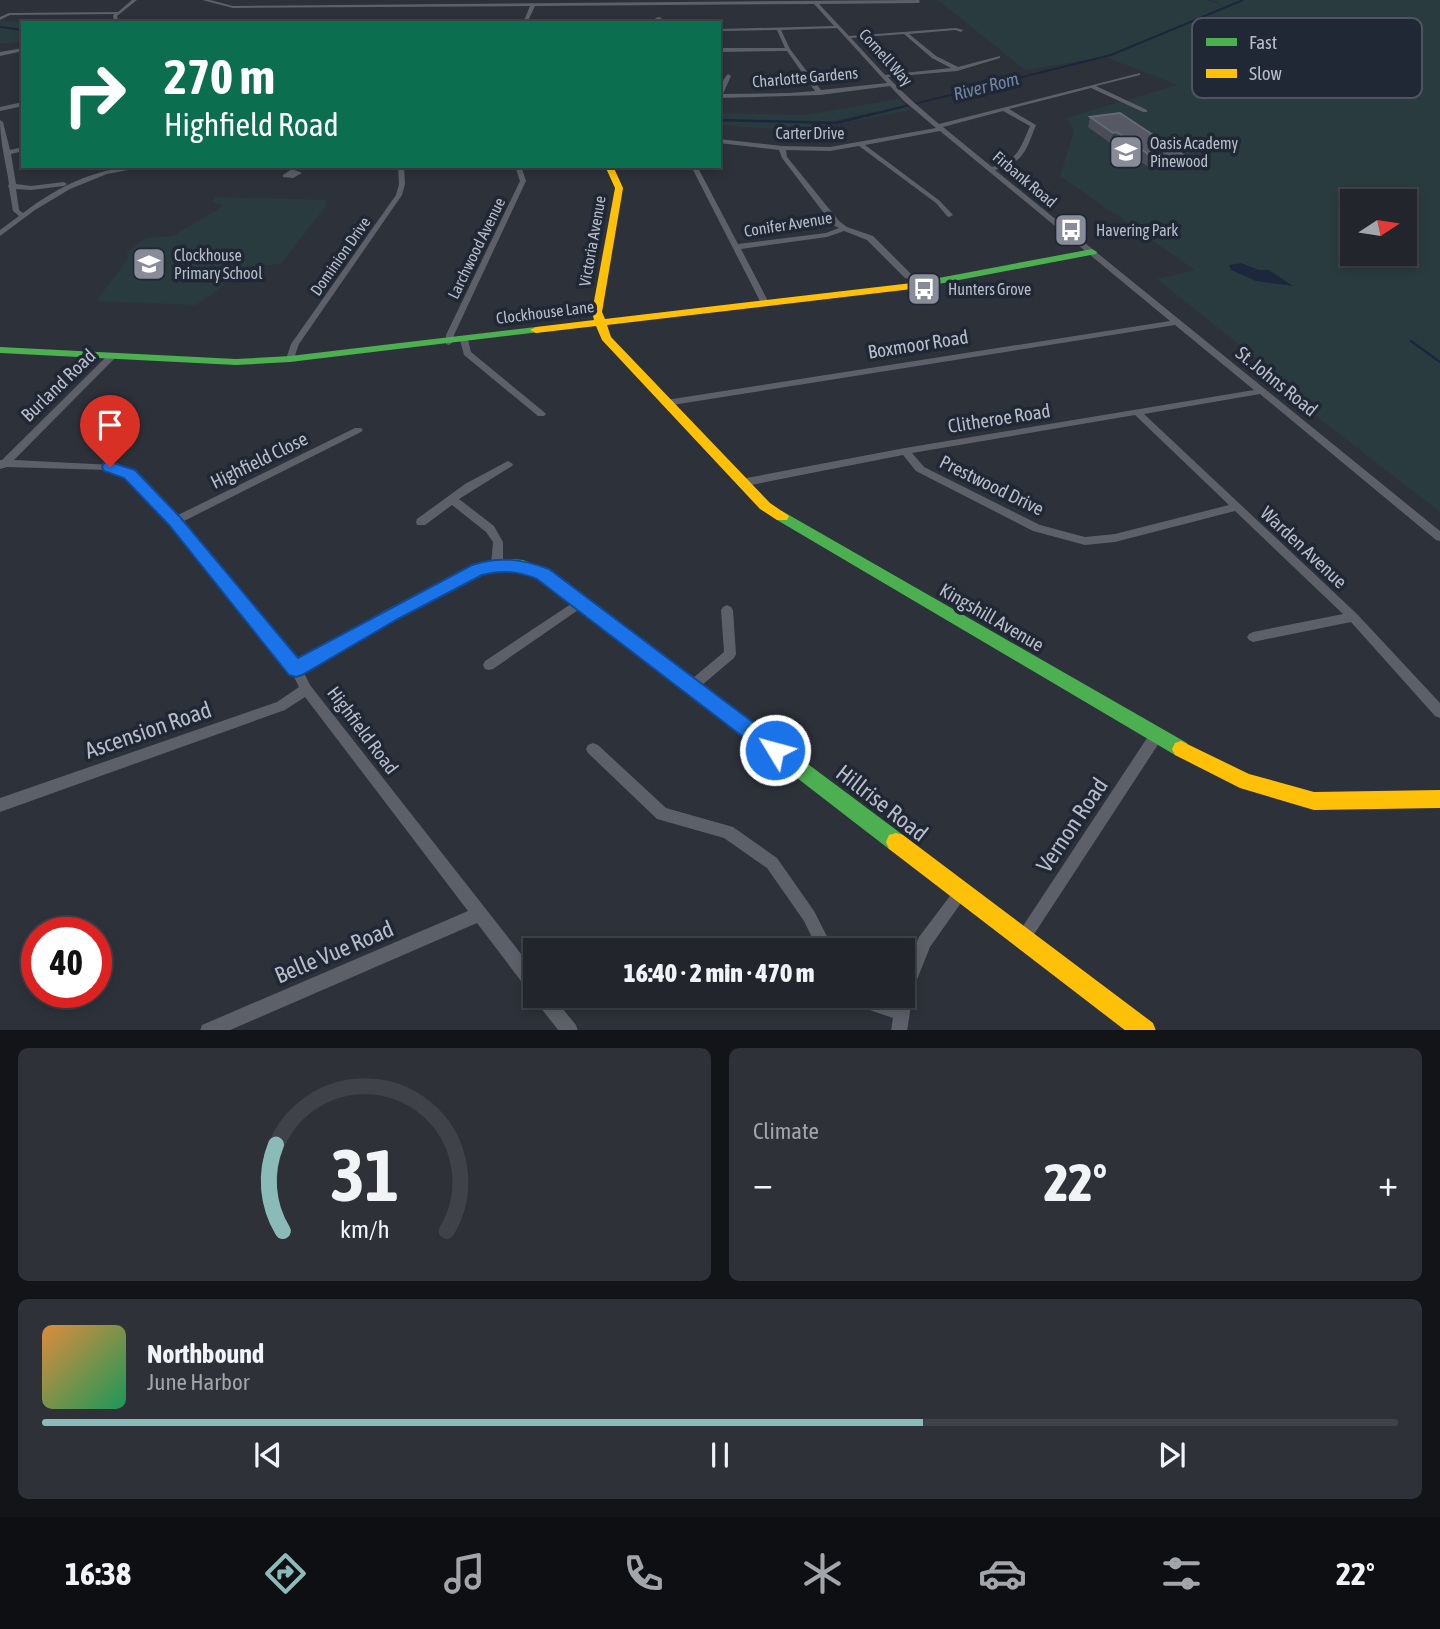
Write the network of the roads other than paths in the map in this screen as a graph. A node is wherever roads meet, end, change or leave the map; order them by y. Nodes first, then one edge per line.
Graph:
1 (135, 0) edge
2 (204, 0) edge
3 (414, 0) edge
4 (703, 1) edge
5 (768, 1) edge
6 (832, 1) edge
7 (918, 1) edge
8 (574, 2) edge
9 (637, 2) edge
10 (816, 2) junction
11 (510, 3) edge
12 (533, 5) junction
13 (410, 6) junction
14 (72, 7) dead end
15 (63, 13) junction
16 (118, 13) junction
17 (660, 18) dead end
18 (0, 19) edge
19 (117, 21) edge
20 (526, 21) edge
21 (654, 21) edge
22 (839, 27) junction
23 (721, 30) edge
24 (779, 30) junction
25 (961, 31) dead end
26 (905, 33) junction
27 (849, 37) junction
28 (21, 49) edge
29 (788, 49) junction
30 (721, 50) edge
31 (0, 54) edge
32 (998, 57) dead end
33 (957, 69) junction
34 (1138, 74) dead end
35 (728, 76) dead end
36 (886, 76) junction
37 (893, 84) junction
38 (1091, 86) junction
39 (820, 93) junction
40 (721, 94) edge
41 (721, 96) edge
42 (21, 104) edge
43 (0, 109) edge
44 (1004, 109) junction
45 (1145, 110) dead end
46 (0, 121) edge
47 (940, 127) junction
48 (721, 141) edge
49 (862, 145) junction
50 (782, 148) junction
51 (21, 150) edge
52 (8, 153) junction
53 (125, 168) edge
54 (280, 168) edge
55 (401, 168) edge
56 (518, 168) edge
57 (610, 168) edge
58 (695, 168) edge
59 (991, 169) junction
60 (288, 172) dead end
61 (77, 182) junction
62 (11, 186) junction
63 (22, 215) junction
64 (949, 215) dead end
65 (844, 229) junction
66 (0, 234) edge
67 (736, 247) junction
68 (1092, 252) junction
69 (905, 282) junction
70 (765, 303) junction
71 (1177, 321) junction
72 (600, 323) junction
73 (464, 340) junction
74 (449, 342) junction
75 (0, 350) edge
76 (111, 357) junction
77 (290, 359) junction
78 (1262, 391) junction
79 (666, 403) junction
80 (1138, 413) junction
81 (541, 414) dead end
82 (358, 430) dead end
83 (905, 451) junction
84 (508, 464) dead end
85 (1, 465) edge
86 (741, 484) junction
87 (453, 500) junction
88 (1236, 507) junction
89 (175, 521) junction
90 (421, 522) dead end
91 (1440, 537) edge
92 (497, 565) junction
93 (580, 603) junction
94 (727, 610) dead end
95 (1353, 617) junction
96 (1253, 637) dead end
97 (489, 665) dead end
98 (296, 669) junction
99 (691, 687) junction
100 (306, 689) junction
101 (1440, 712) edge
102 (1156, 736) junction
103 (593, 749) dead end
104 (1440, 799) edge
105 (0, 805) edge
106 (961, 893) junction
107 (478, 915) junction
108 (1024, 937) junction
109 (820, 938) edge
110 (523, 971) edge
111 (552, 1008) edge
112 (887, 1008) edge
113 (902, 1013) junction
114 (210, 1030) edge
115 (569, 1030) edge
116 (899, 1030) edge
117 (1144, 1030) edge

1 - 16 street
2 - 13 street
3 - 13 street
4 - 5 street
4 - 9 street
5 - 10 street
6 - 7 street
6 - 10 street
8 - 9 street
8 - 12 street
10 - 22 street, Cornell Way
11 - 12 street
11 - 13 street
12 - 20 street
14 - 15 street
15 - 16 street
15 - 18 street
16 - 19 street
17 - 21 street
22 - 24 street
22 - 27 street, Cornell Way
23 - 24 street
24 - 29 street
25 - 26 street
26 - 27 street
26 - 33 street
27 - 36 street, Cornell Way
28 - 31 street
29 - 30 street
29 - 39 street
32 - 33 street
33 - 36 street
34 - 38 street, Carter Drive
35 - 40 street
36 - 37 street, Cornell Way
37 - 39 street, Charlotte Gardens
37 - 47 street, Cornell Way
38 - 44 street, Carter Drive
38 - 45 street
39 - 41 street, Charlotte Gardens
42 - 43 street
44 - 47 street, Carter Drive
44 - 59 street
46 - 52 street
47 - 49 street, Carter Drive
47 - 59 street, Firbank Road
48 - 50 street, Carter Drive
49 - 50 street, Carter Drive
49 - 64 street
50 - 65 street
51 - 52 street
52 - 62 street
53 - 61 street
54 - 60 street
55 - 77 street, Dominion Drive
56 - 74 street, Larchwood Avenue
57 - 72 street, Victoria Avenue
58 - 67 street
59 - 68 street, Firbank Road
61 - 62 street
61 - 63 street
62 - 63 street
63 - 66 street
65 - 67 street, Conifer Avenue
65 - 69 street
67 - 70 street
68 - 69 street, Clockhouse Lane
68 - 71 street, St. Johns Road
69 - 70 street, Clockhouse Lane
70 - 72 street, Clockhouse Lane
71 - 78 street, St. Johns Road
71 - 79 street, Boxmoor Road
72 - 73 street, Clockhouse Lane
72 - 79 street, Kingshill Avenue
73 - 74 street, Clockhouse Lane
73 - 81 street
74 - 77 street, Clockhouse Lane
75 - 76 street, Clockhouse Lane
76 - 77 street, Clockhouse Lane
76 - 85 street, Burland Road
78 - 80 street, Clitheroe Road
78 - 91 street, St. Johns Road
79 - 86 street, Kingshill Avenue
80 - 83 street, Clitheroe Road
80 - 88 street, Warden Avenue
82 - 89 street, Highfield Close
83 - 86 street, Clitheroe Road
83 - 88 street, Prestwood Drive
84 - 87 street
85 - 89 street, Highfield Road
86 - 102 street, Kingshill Avenue
87 - 90 street
87 - 92 street
88 - 95 street, Warden Avenue
89 - 98 street, Highfield Road
92 - 93 street, Hillrise Road
92 - 98 street, Hillrise Road
93 - 97 street
93 - 99 street, Hillrise Road
94 - 99 street
95 - 96 street
95 - 101 street, Warden Avenue
98 - 100 street, Highfield Road
99 - 106 street, Hillrise Road
100 - 105 street, Ascension Road
100 - 107 street, Highfield Road
102 - 104 street, Kingshill Avenue
102 - 108 street, Vernon Road
103 - 109 street
106 - 108 street, Hillrise Road
106 - 113 street
107 - 110 street, Highfield Road
107 - 114 street, Belle Vue Road
108 - 117 street, Hillrise Road
111 - 115 street
112 - 113 street
113 - 116 street

